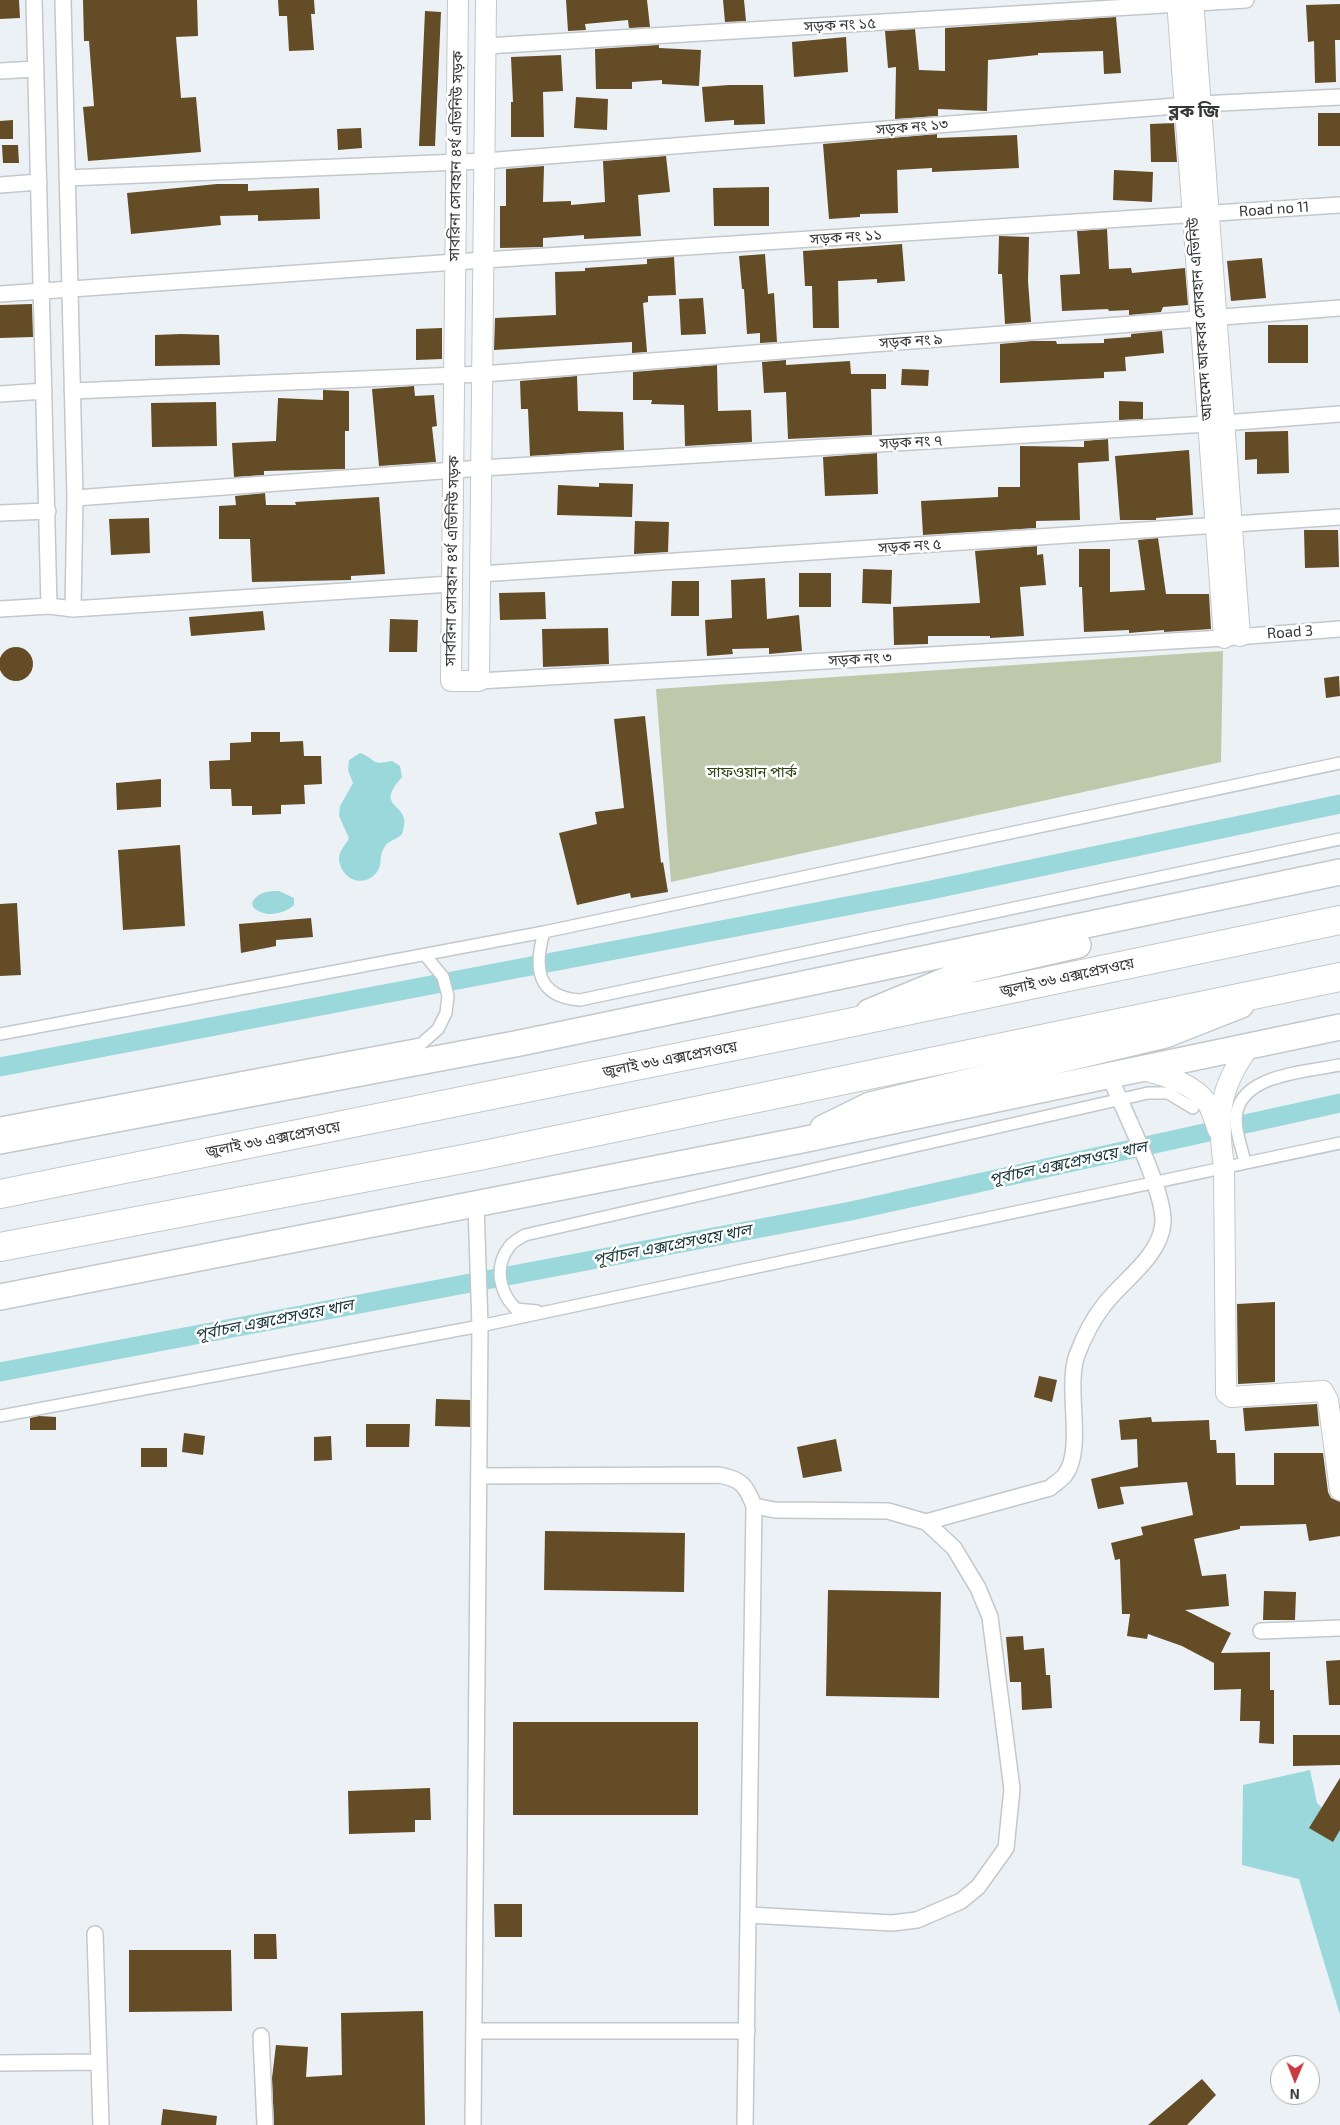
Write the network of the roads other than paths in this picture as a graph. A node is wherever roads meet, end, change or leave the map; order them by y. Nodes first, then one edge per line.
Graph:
1 (34, 0) edge
2 (62, 0) edge
3 (458, 0) edge
4 (486, 0) edge
5 (1246, 0) edge
6 (1185, 2) edge
7 (486, 46) junction
8 (36, 69) junction
9 (0, 72) edge
10 (1340, 97) edge
11 (1193, 105) junction
12 (485, 161) junction
13 (457, 162) junction
14 (67, 178) junction
15 (39, 182) junction
16 (0, 185) edge
17 (1340, 204) edge
18 (1201, 215) junction
19 (484, 260) junction
20 (455, 262) junction
21 (70, 290) junction
22 (41, 292) junction
23 (0, 294) edge
24 (1340, 308) edge
25 (1208, 318) junction
26 (483, 374) junction
27 (454, 375) junction
28 (44, 391) junction
29 (72, 391) junction
30 (0, 394) edge
31 (1340, 414) edge
32 (1216, 424) junction
33 (482, 468) junction
34 (453, 470) junction
35 (75, 498) junction
36 (48, 511) junction
37 (0, 514) edge
38 (1340, 518) edge
39 (1224, 525) junction
40 (480, 574) junction
41 (451, 579) junction
42 (50, 606) junction
43 (0, 609) edge
44 (73, 609) junction
45 (1340, 628) edge
46 (1232, 637) junction
47 (479, 681) junction
48 (1340, 763) edge
49 (1340, 839) edge
50 (1340, 872) edge
51 (1209, 901) junction
52 (1340, 920) edge
53 (544, 932) junction
54 (425, 955) junction
55 (1340, 977) edge
56 (1266, 993) junction
57 (839, 1025) junction
58 (1340, 1027) edge
59 (0, 1034) edge
60 (1249, 1047) junction
61 (1340, 1065) edge
62 (1143, 1070) junction
63 (1110, 1077) junction
64 (1193, 1108) dead end
65 (0, 1123) edge
66 (1220, 1134) junction
67 (802, 1140) junction
68 (0, 1141) edge
69 (1340, 1143) edge
70 (1245, 1162) junction
71 (1224, 1166) junction
72 (0, 1194) edge
73 (476, 1205) junction
74 (0, 1247) edge
75 (0, 1296) edge
76 (544, 1312) junction
77 (480, 1326) junction
78 (0, 1416) edge
79 (479, 1476) junction
80 (1339, 1481) edge
81 (754, 1506) junction
82 (926, 1522) junction
83 (1340, 1628) edge
84 (1261, 1630) dead end
85 (749, 1915) junction
86 (95, 1934) dead end
87 (474, 2031) junction
88 (747, 2031) junction
89 (261, 2036) dead end
90 (99, 2062) junction
91 (0, 2063) edge
92 (101, 2125) edge
93 (265, 2125) edge
94 (473, 2125) edge
95 (745, 2125) edge

1 - 8 street
2 - 14 street
3 - 13 street, সাবরিনা সোবহান ৪র্থ এভিনিউ সড়ক
4 - 7 street, সাবরিনা সোবহান ৪র্থ এভিনিউ সড়ক
5 - 6 street, সড়ক নং ১৫
6 - 7 street, সড়ক নং ১৫
6 - 11 street, আহমেদ আকবর সোবহান এভিনিউ
7 - 12 street, সাবরিনা সোবহান ৪র্থ এভিনিউ সড়ক
8 - 9 street
8 - 15 street
10 - 11 street, সড়ক নং ১৩
11 - 12 street, সড়ক নং ১৩
11 - 18 street, আহমেদ আকবর সোবহান এভিনিউ
12 - 13 street, সড়ক নং ১৩
12 - 19 street, সাবরিনা সোবহান ৪র্থ এভিনিউ সড়ক
13 - 14 street, সড়ক নং ১৩
13 - 20 street, সাবরিনা সোবহান ৪র্থ এভিনিউ সড়ক
14 - 21 street
15 - 16 street
15 - 22 street
17 - 18 street, Road no 11
18 - 19 street, সড়ক নং ১১
18 - 25 street, আহমেদ আকবর সোবহান এভিনিউ
19 - 20 street, সড়ক নং ১১
19 - 26 street, সাবরিনা সোবহান ৪র্থ এভিনিউ সড়ক
20 - 21 street, সড়ক নং ১১
20 - 27 street, সাবরিনা সোবহান ৪র্থ এভিনিউ সড়ক
21 - 22 street, সড়ক নং ১১
21 - 29 street
22 - 23 street, সড়ক নং ১১
22 - 28 street
24 - 25 street, সড়ক নং ৯
25 - 26 street, সড়ক নং ৯
25 - 32 street, আহমেদ আকবর সোবহান এভিনিউ
26 - 27 street, সড়ক নং ৯
26 - 33 street, সাবরিনা সোবহান ৪র্থ এভিনিউ সড়ক
27 - 29 street, সড়ক নং ৯
27 - 34 street, সাবরিনা সোবহান ৪র্থ এভিনিউ সড়ক
28 - 30 street
28 - 36 street
29 - 35 street
31 - 32 street, সড়ক নং ৭
32 - 33 street, সড়ক নং ৭
32 - 39 street, আহমেদ আকবর সোবহান এভিনিউ
33 - 34 street, সড়ক নং ৭
33 - 40 street, সাবরিনা সোবহান ৪র্থ এভিনিউ সড়ক
34 - 35 street, সড়ক নং ৭
34 - 41 street, সাবরিনা সোবহান ৪র্থ এভিনিউ সড়ক
35 - 44 street
36 - 37 street
36 - 42 street
38 - 39 street, সড়ক নং ৫
39 - 40 street, সড়ক নং ৫
39 - 46 street, আহমেদ আকবর সোবহান এভিনিউ
40 - 41 street
40 - 47 street, সাবরিনা সোবহান ৪র্থ এভিনিউ সড়ক
41 - 44 street
41 - 47 street, সাবরিনা সোবহান ৪র্থ এভিনিউ সড়ক
42 - 43 street
42 - 44 street
45 - 46 street, Road 3
46 - 47 street, সড়ক নং ৩
48 - 53 street
49 - 53 street
50 - 51 main road
51 - 57 main road
51 - 68 main road
52 - 57 highway, জুলাই ৩৬ এক্সপ্রেসওয়ে
53 - 54 street
54 - 59 street
54 - 65 street
55 - 56 highway
56 - 67 main road
56 - 74 highway
57 - 72 highway, জুলাই ৩৬ এক্সপ্রেসওয়ে
58 - 60 main road
60 - 62 main road
60 - 66 street
61 - 70 street
62 - 63 main road
62 - 66 street
63 - 67 main road
63 - 82 street
64 - 76 street
66 - 71 street
67 - 73 main road
69 - 70 street
70 - 71 street
71 - 76 street
71 - 80 street
73 - 75 main road
73 - 77 street
76 - 77 street
77 - 78 street
77 - 79 street
79 - 81 street
79 - 87 street
81 - 82 street
81 - 85 street
82 - 85 street
83 - 84 street
85 - 88 street
86 - 90 street
87 - 88 street
87 - 94 street
88 - 95 street
89 - 93 street
90 - 91 street
90 - 92 street

